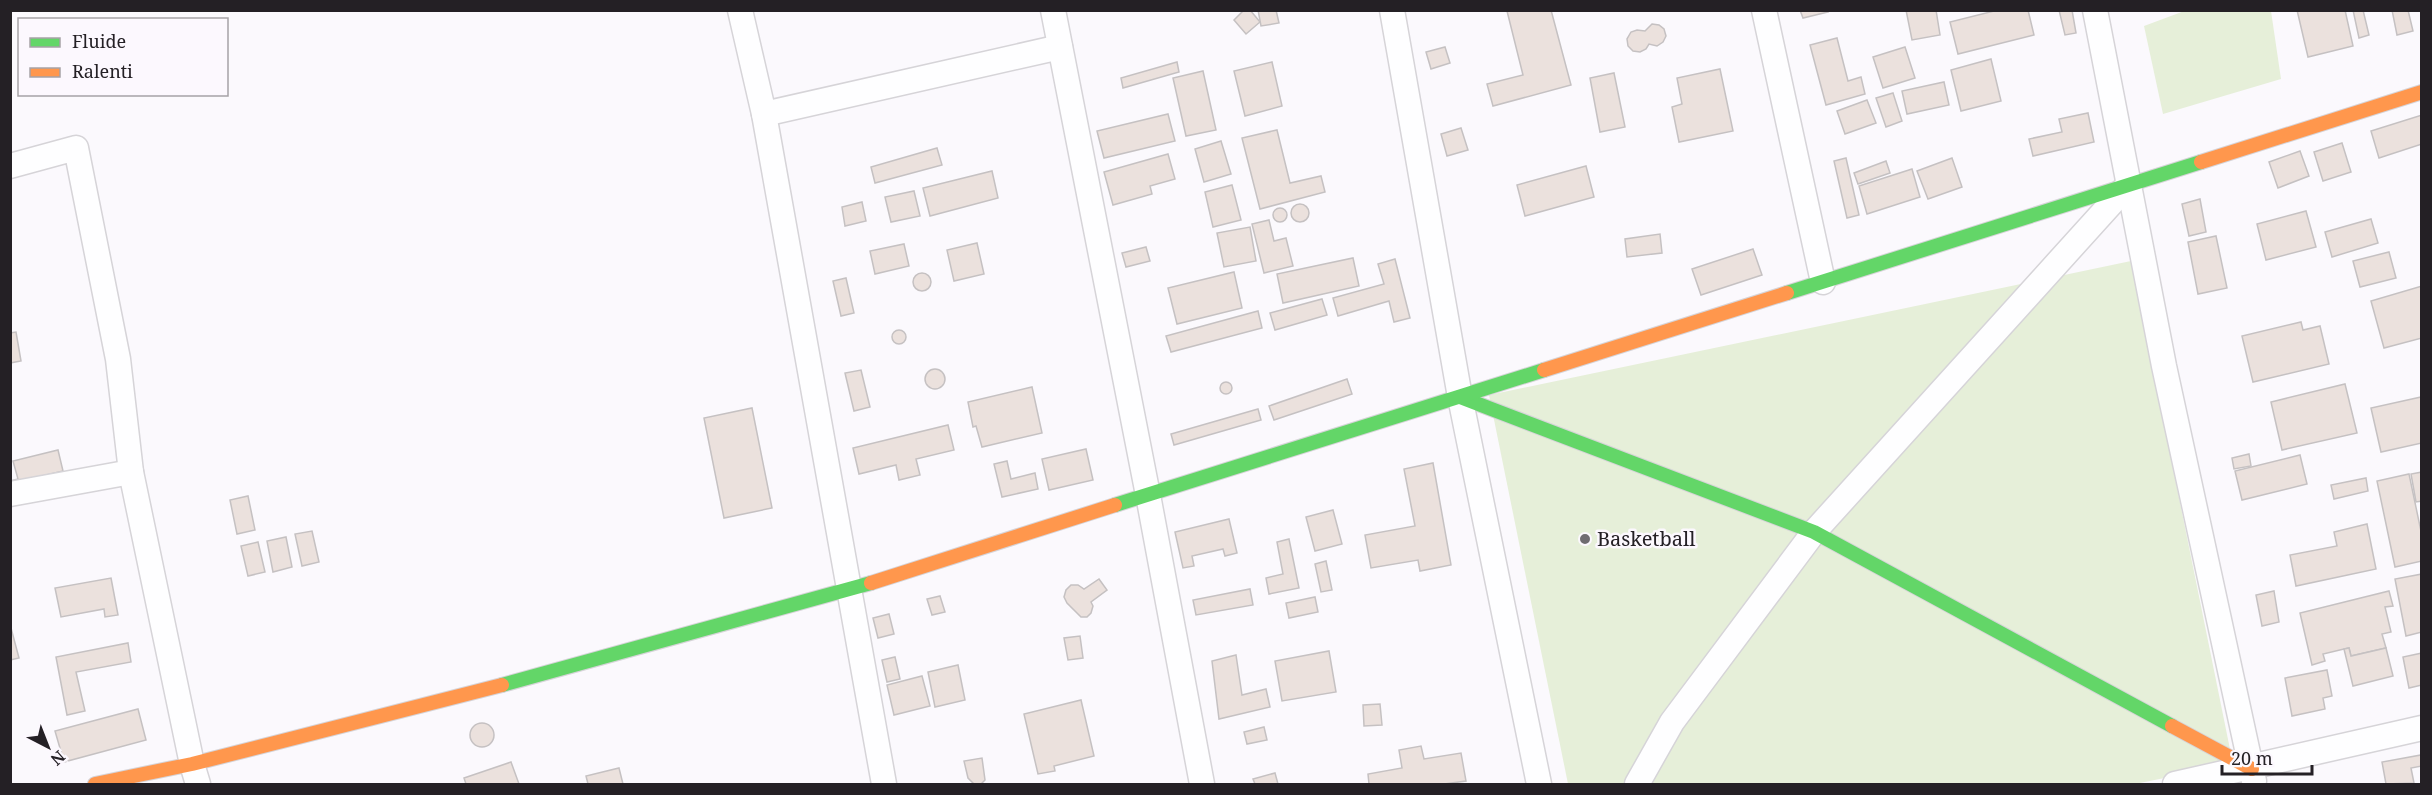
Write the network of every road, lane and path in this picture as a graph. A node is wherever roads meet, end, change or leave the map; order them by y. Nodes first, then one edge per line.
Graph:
1 (740, 10) edge
2 (1053, 10) edge
3 (1392, 10) edge
4 (1764, 10) edge
5 (2095, 10) edge
6 (1060, 47) junction
7 (2421, 92) edge
8 (764, 114) junction
9 (10, 166) edge
10 (2127, 186) junction
11 (1823, 282) junction
12 (1460, 397) junction
13 (131, 472) junction
14 (10, 494) edge
15 (1148, 495) junction
16 (1814, 532) junction
17 (850, 589) junction
18 (2421, 728) edge
19 (195, 774) edge
20 (2253, 777) edge
21 (95, 784) edge
22 (884, 784) edge
23 (1202, 784) edge
24 (1539, 784) edge
25 (1637, 784) edge
26 (2175, 784) edge

1 - 8 street
2 - 6 street
3 - 12 street
4 - 11 street
5 - 10 street
6 - 8 street
6 - 15 street
7 - 10 street
8 - 17 street
9 - 13 street
10 - 11 street
10 - 16 street
10 - 20 street
11 - 12 street
12 - 15 street
12 - 16 street
12 - 24 street
13 - 14 street
13 - 19 street
15 - 17 street
15 - 23 street
16 - 20 street
16 - 25 street
17 - 19 street
17 - 22 street
18 - 20 street
19 - 21 street
20 - 26 street

